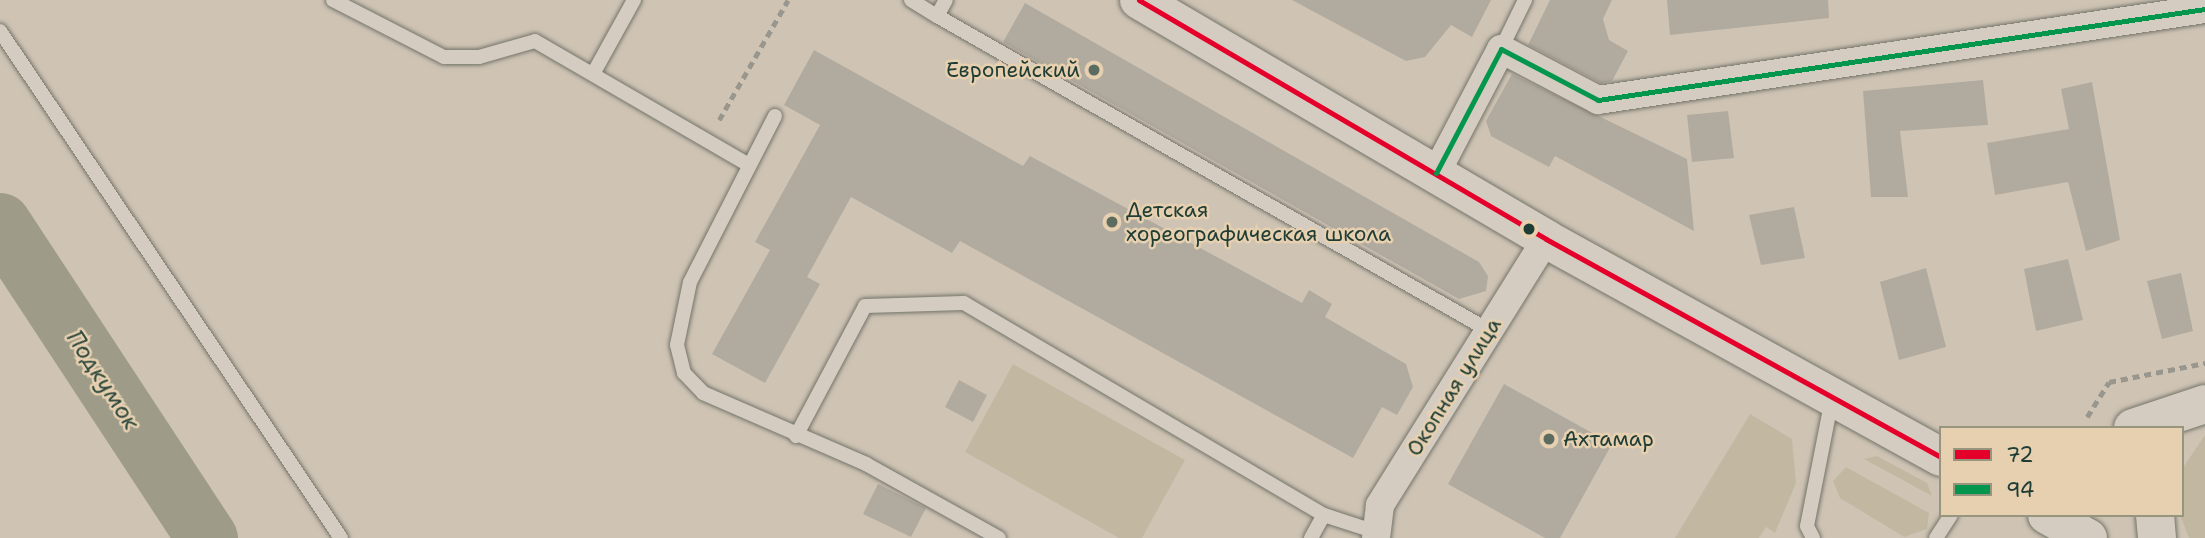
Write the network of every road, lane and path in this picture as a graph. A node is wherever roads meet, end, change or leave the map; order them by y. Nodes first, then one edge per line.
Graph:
1 (333, 0) edge
2 (634, 0) edge
3 (788, 0) edge
4 (911, 0) edge
5 (946, 0) edge
6 (1139, 0) edge
7 (1525, 0) edge
8 (2205, 9) edge
9 (937, 16) junction
10 (0, 32) edge
11 (1501, 49) junction
12 (593, 74) junction
13 (775, 116) dead end
14 (708, 139) junction
15 (747, 164) junction
16 (1436, 173) junction
17 (1546, 239) junction
18 (1490, 331) junction
19 (2205, 363) edge
20 (1832, 397) junction
21 (2186, 414) edge
22 (2087, 417) dead end
23 (2141, 426) edge
24 (796, 436) junction
25 (1939, 456) edge
26 (1324, 515) junction
27 (1950, 517) edge
28 (2155, 517) edge
29 (982, 534) edge
30 (1374, 534) edge
31 (341, 538) edge
32 (999, 538) edge
33 (1311, 538) edge
34 (1812, 538) edge
35 (1936, 538) edge
36 (2157, 538) edge

1 - 12 lane
2 - 12 lane
3 - 14 path
4 - 9 lane
5 - 9 lane
6 - 16 main road
7 - 11 lane
8 - 11 street
9 - 18 lane
10 - 31 lane
11 - 16 street
12 - 14 lane
13 - 15 lane
14 - 15 lane
15 - 24 lane
16 - 17 main road
17 - 18 street, Окопная улица
17 - 20 main road
18 - 30 street, Окопная улица
19 - 22 path
20 - 25 main road
20 - 34 lane
21 - 23 main road
24 - 26 lane
24 - 29 lane
26 - 30 lane
26 - 33 lane
27 - 35 lane
28 - 36 main road
29 - 32 lane

